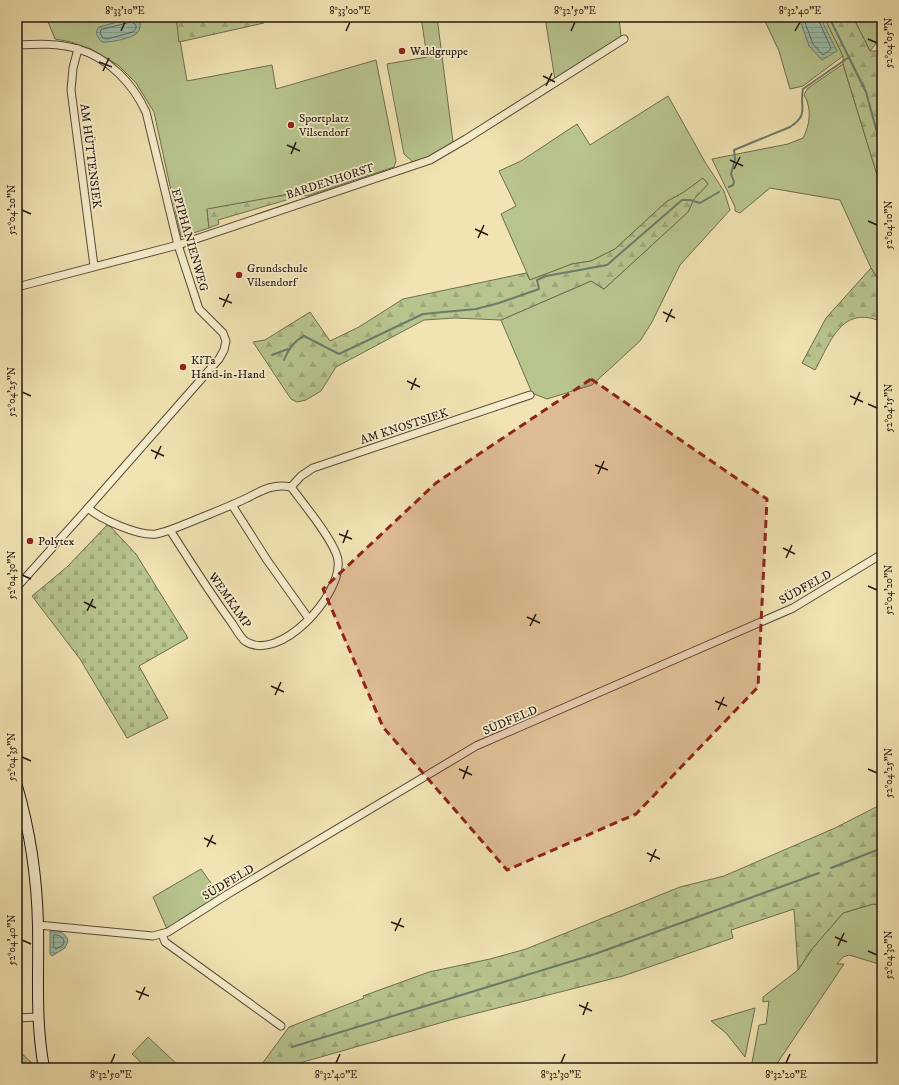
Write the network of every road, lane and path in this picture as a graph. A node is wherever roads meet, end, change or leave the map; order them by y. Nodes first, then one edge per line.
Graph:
1 (624, 39) dead end
2 (17, 45) edge
3 (78, 49) junction
4 (178, 245) junction
5 (94, 266) junction
6 (17, 288) edge
7 (530, 395) dead end
8 (291, 487) junction
9 (232, 505) junction
10 (88, 508) junction
11 (170, 530) junction
12 (882, 554) edge
13 (17, 587) edge
14 (309, 619) junction
15 (17, 786) edge
16 (38, 925) junction
17 (162, 934) junction
18 (38, 1017) junction
19 (17, 1018) edge
20 (281, 1026) dead end
21 (44, 1068) edge

1 - 4 street, BARDENHORST
2 - 3 street, EPIPHANIENWEG
3 - 4 street, EPIPHANIENWEG
3 - 5 street, AM HÜTTENSIEK
4 - 5 street, BARDENHORST
4 - 10 street, EPIPHANIENWEG
5 - 6 street, BARDENHORST
7 - 8 street, AM KNOSTSIEK
8 - 9 street
8 - 14 street, WEMKAMP
9 - 11 street
9 - 14 street
10 - 11 street
10 - 13 street, EPIPHANIENWEG
11 - 14 street, WEMKAMP
12 - 17 street, SÜDFELD
15 - 16 main road
16 - 17 street, SÜDFELD
16 - 18 main road
17 - 20 street
18 - 19 street
18 - 21 main road

